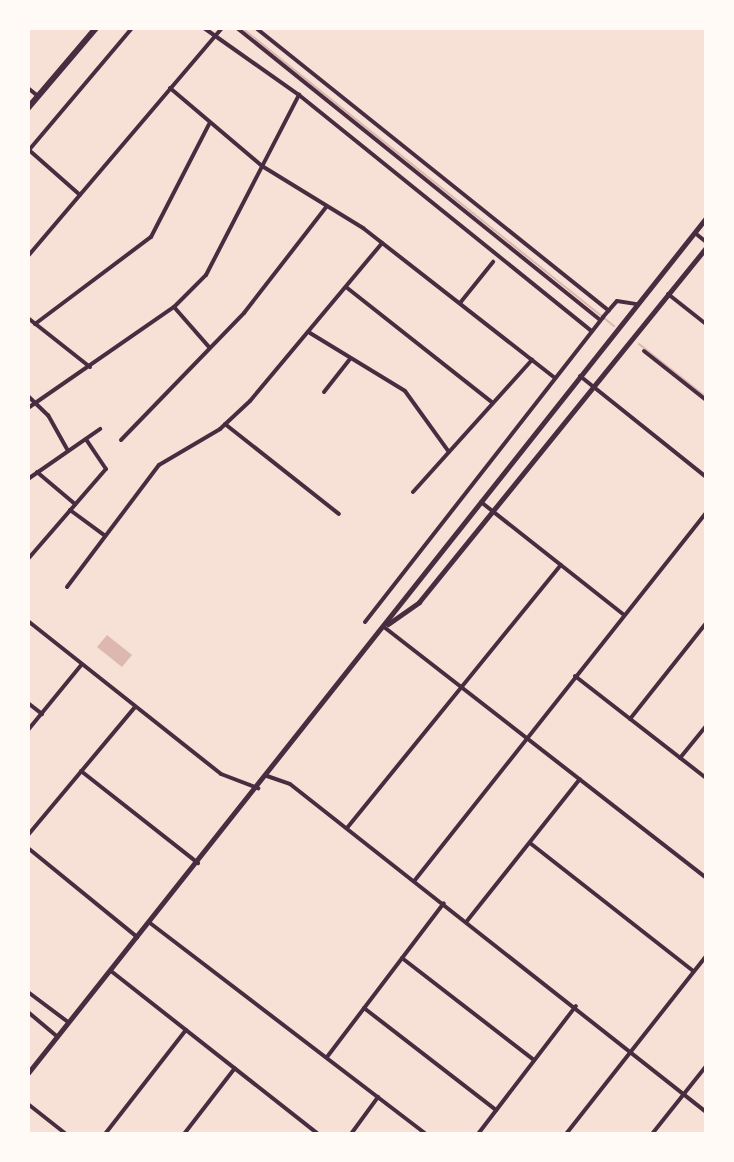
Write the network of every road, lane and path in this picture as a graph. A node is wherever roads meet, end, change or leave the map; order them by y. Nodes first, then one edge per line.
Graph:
1 (96, 28) edge
2 (132, 28) edge
3 (204, 28) edge
4 (222, 28) edge
5 (237, 28) edge
6 (256, 28) edge
7 (215, 37) junction
8 (28, 88) edge
9 (170, 88) junction
10 (299, 95) junction
11 (38, 96) junction
12 (28, 108) edge
13 (209, 124) junction
14 (262, 166) junction
15 (80, 195) junction
16 (327, 206) junction
17 (705, 218) edge
18 (694, 232) junction
19 (705, 242) edge
20 (382, 243) junction
21 (705, 248) edge
22 (28, 256) edge
23 (493, 262) dead end
24 (346, 287) junction
25 (668, 293) junction
26 (460, 303) junction
27 (637, 304) junction
28 (174, 307) junction
29 (609, 310) junction
30 (28, 318) edge
31 (600, 320) junction
32 (35, 324) junction
33 (705, 324) edge
34 (592, 331) junction
35 (310, 333) junction
36 (209, 347) junction
37 (644, 351) dead end
38 (350, 360) junction
39 (532, 360) junction
40 (90, 367) junction
41 (580, 376) junction
42 (554, 377) junction
43 (594, 387) junction
44 (324, 392) dead end
45 (28, 396) edge
46 (705, 400) edge
47 (36, 402) junction
48 (493, 403) junction
49 (28, 408) edge
50 (225, 424) junction
51 (100, 429) dead end
52 (86, 439) junction
53 (121, 440) dead end
54 (68, 451) junction
55 (449, 452) junction
56 (37, 472) junction
57 (705, 477) edge
58 (28, 479) edge
59 (413, 492) dead end
60 (480, 502) junction
61 (75, 504) junction
62 (70, 510) junction
63 (493, 512) junction
64 (705, 513) edge
65 (339, 514) dead end
66 (104, 535) junction
67 (28, 559) edge
68 (561, 565) junction
69 (67, 587) dead end
70 (624, 615) junction
71 (28, 621) edge
72 (365, 622) dead end
73 (705, 623) edge
74 (384, 627) junction
75 (82, 664) junction
76 (575, 676) junction
77 (462, 687) junction
78 (28, 703) edge
79 (135, 707) junction
80 (42, 714) junction
81 (630, 719) junction
82 (705, 726) edge
83 (28, 730) edge
84 (526, 737) junction
85 (680, 758) junction
86 (81, 771) junction
87 (267, 776) junction
88 (705, 777) edge
89 (580, 779) junction
90 (258, 788) junction
91 (347, 828) junction
92 (28, 835) edge
93 (530, 843) junction
94 (28, 848) edge
95 (198, 863) junction
96 (705, 878) edge
97 (415, 880) junction
98 (444, 903) junction
99 (467, 921) junction
100 (150, 922) junction
101 (138, 937) junction
102 (705, 956) edge
103 (402, 958) junction
104 (111, 971) junction
105 (693, 971) junction
106 (28, 992) edge
107 (576, 1006) junction
108 (364, 1008) junction
109 (28, 1012) edge
110 (69, 1022) junction
111 (186, 1030) junction
112 (57, 1036) junction
113 (632, 1049) junction
114 (327, 1057) junction
115 (534, 1060) junction
116 (705, 1066) edge
117 (235, 1068) junction
118 (28, 1073) edge
119 (684, 1093) junction
120 (378, 1097) junction
121 (28, 1104) edge
122 (496, 1110) junction
123 (705, 1112) edge
124 (66, 1134) edge
125 (105, 1134) edge
126 (184, 1134) edge
127 (318, 1134) edge
128 (351, 1134) edge
129 (426, 1134) edge
130 (478, 1134) edge
131 (566, 1134) edge
132 (652, 1134) edge

1 - 11 highway
2 - 15 street
3 - 7 street
4 - 7 street
5 - 31 street
6 - 29 street
7 - 9 street
7 - 10 street
8 - 11 street
9 - 13 street
9 - 15 street
10 - 14 street
10 - 34 street
11 - 12 highway
13 - 14 street
13 - 32 street
14 - 16 street
14 - 28 street
15 - 22 street
16 - 20 street
16 - 36 street
17 - 18 main road
18 - 19 street
18 - 27 main road
20 - 24 street
20 - 26 street
21 - 25 main road
23 - 26 street
24 - 35 street
24 - 48 street
25 - 33 street
25 - 43 main road
26 - 39 street
27 - 29 street
27 - 41 main road
28 - 36 street
28 - 40 street
29 - 31 street
30 - 32 street
31 - 34 street
32 - 40 street
34 - 42 street
35 - 38 street
35 - 50 street
36 - 53 street
37 - 46 street
38 - 44 street
38 - 55 street
39 - 42 street
39 - 48 street
40 - 47 street
41 - 43 street
41 - 60 main road
42 - 72 street
43 - 57 street
43 - 63 main road
45 - 47 street
47 - 49 street
47 - 54 street
48 - 55 street
50 - 65 street
50 - 66 street
51 - 52 street
52 - 54 street
52 - 61 street
54 - 56 street
55 - 59 street
56 - 58 street
56 - 61 street
60 - 63 street
60 - 74 main road
61 - 62 street
62 - 66 street
62 - 67 street
63 - 68 street
63 - 74 main road
64 - 70 street
66 - 69 street
68 - 70 street
68 - 77 street
70 - 76 street
71 - 75 street
73 - 81 street
74 - 77 street
74 - 87 main road
75 - 79 street
75 - 80 street
76 - 81 street
76 - 84 street
77 - 84 street
77 - 91 street
78 - 80 street
79 - 86 street
79 - 90 street
80 - 83 street
81 - 85 street
82 - 85 street
84 - 89 street
84 - 97 street
85 - 88 street
86 - 92 street
86 - 95 street
87 - 90 main road
87 - 91 street
89 - 93 street
89 - 96 street
90 - 95 main road
91 - 97 street
93 - 99 street
93 - 105 street
94 - 101 street
95 - 100 main road
97 - 98 street
98 - 99 street
98 - 103 street
99 - 107 street
100 - 101 main road
100 - 114 street
101 - 104 main road
102 - 105 street
103 - 108 street
103 - 115 street
104 - 110 main road
104 - 111 street
105 - 113 street
106 - 110 street
107 - 113 street
107 - 115 street
108 - 114 street
108 - 122 street
109 - 112 street
110 - 112 main road
111 - 117 street
111 - 125 street
112 - 118 main road
113 - 119 street
113 - 131 street
114 - 120 street
115 - 122 street
116 - 119 street
117 - 126 street
117 - 127 street
119 - 123 street
119 - 132 street
120 - 128 street
120 - 129 street
121 - 124 street
122 - 130 street

